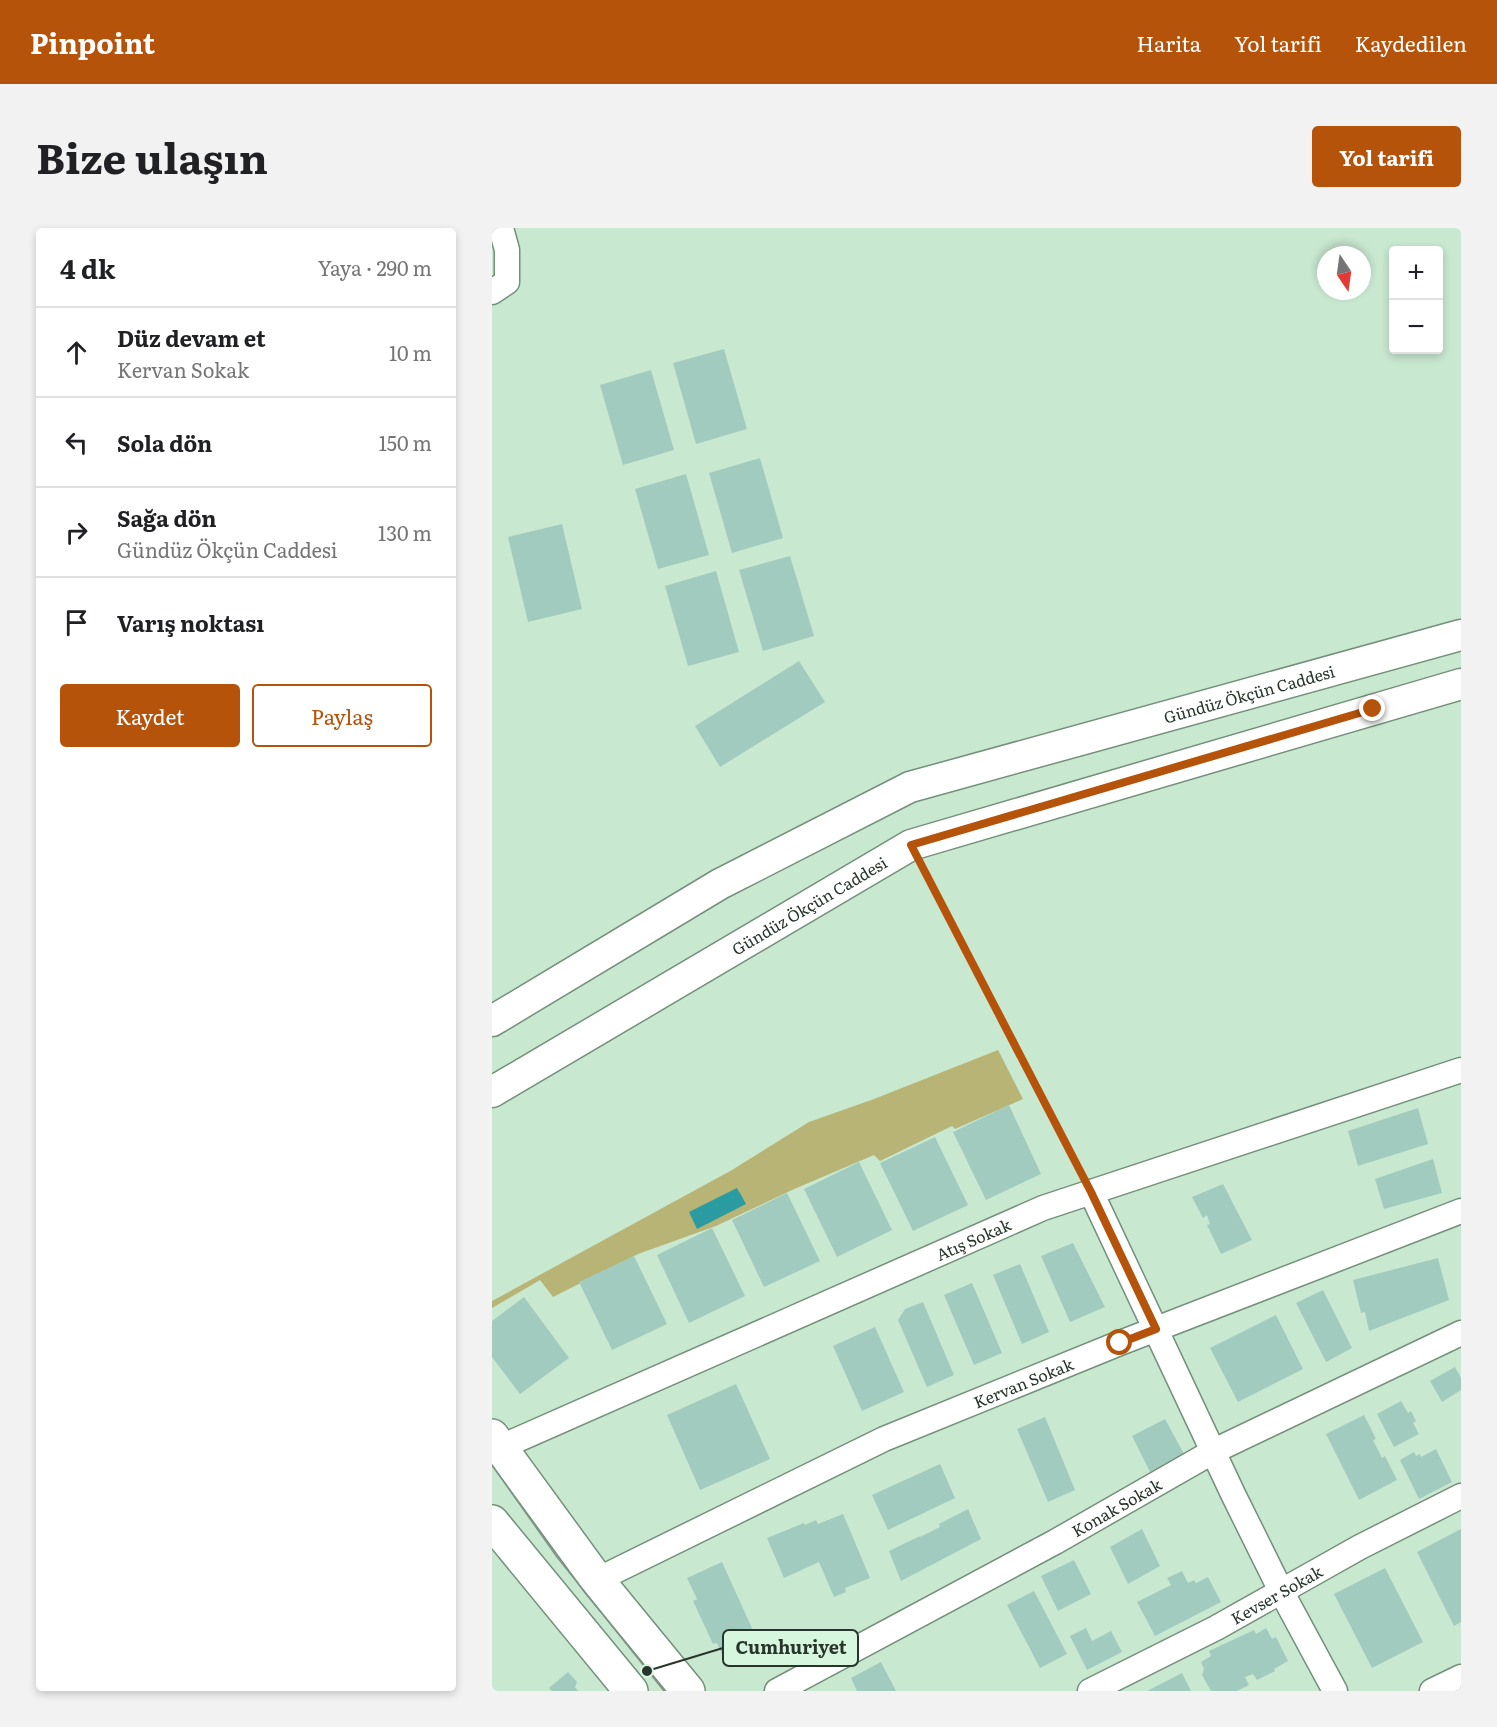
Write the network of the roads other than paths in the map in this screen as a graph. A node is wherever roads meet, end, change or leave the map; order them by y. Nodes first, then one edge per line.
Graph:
1 (501, 228) edge
2 (492, 292) edge
3 (1461, 635) edge
4 (1461, 684) edge
5 (492, 1021) edge
6 (1461, 1070) edge
7 (492, 1092) edge
8 (1091, 1192) junction
9 (1461, 1211) edge
10 (1156, 1329) junction
11 (1461, 1333) edge
12 (496, 1441) edge
13 (1214, 1451) junction
14 (1461, 1496) edge
15 (492, 1523) edge
16 (597, 1580) junction
17 (1281, 1591) junction
18 (1461, 1677) edge
19 (631, 1691) edge
20 (688, 1691) edge
21 (777, 1691) edge
22 (1090, 1691) edge
23 (1335, 1691) edge
24 (1432, 1691) edge

1 - 2 street
3 - 5 street, Gündüz Ökçün Caddesi
4 - 7 street, Gündüz Ökçün Caddesi
6 - 8 street, Atış Sokak
8 - 10 street
8 - 12 street, Atış Sokak
9 - 10 street, Kervan Sokak
10 - 13 street
10 - 16 street, Kervan Sokak
11 - 13 street, Konak Sokak
12 - 16 main road
13 - 17 street
13 - 21 street, Konak Sokak
14 - 17 street, Kevser Sokak
15 - 19 main road
16 - 20 main road
17 - 22 street, Kevser Sokak
17 - 23 street
18 - 24 street

